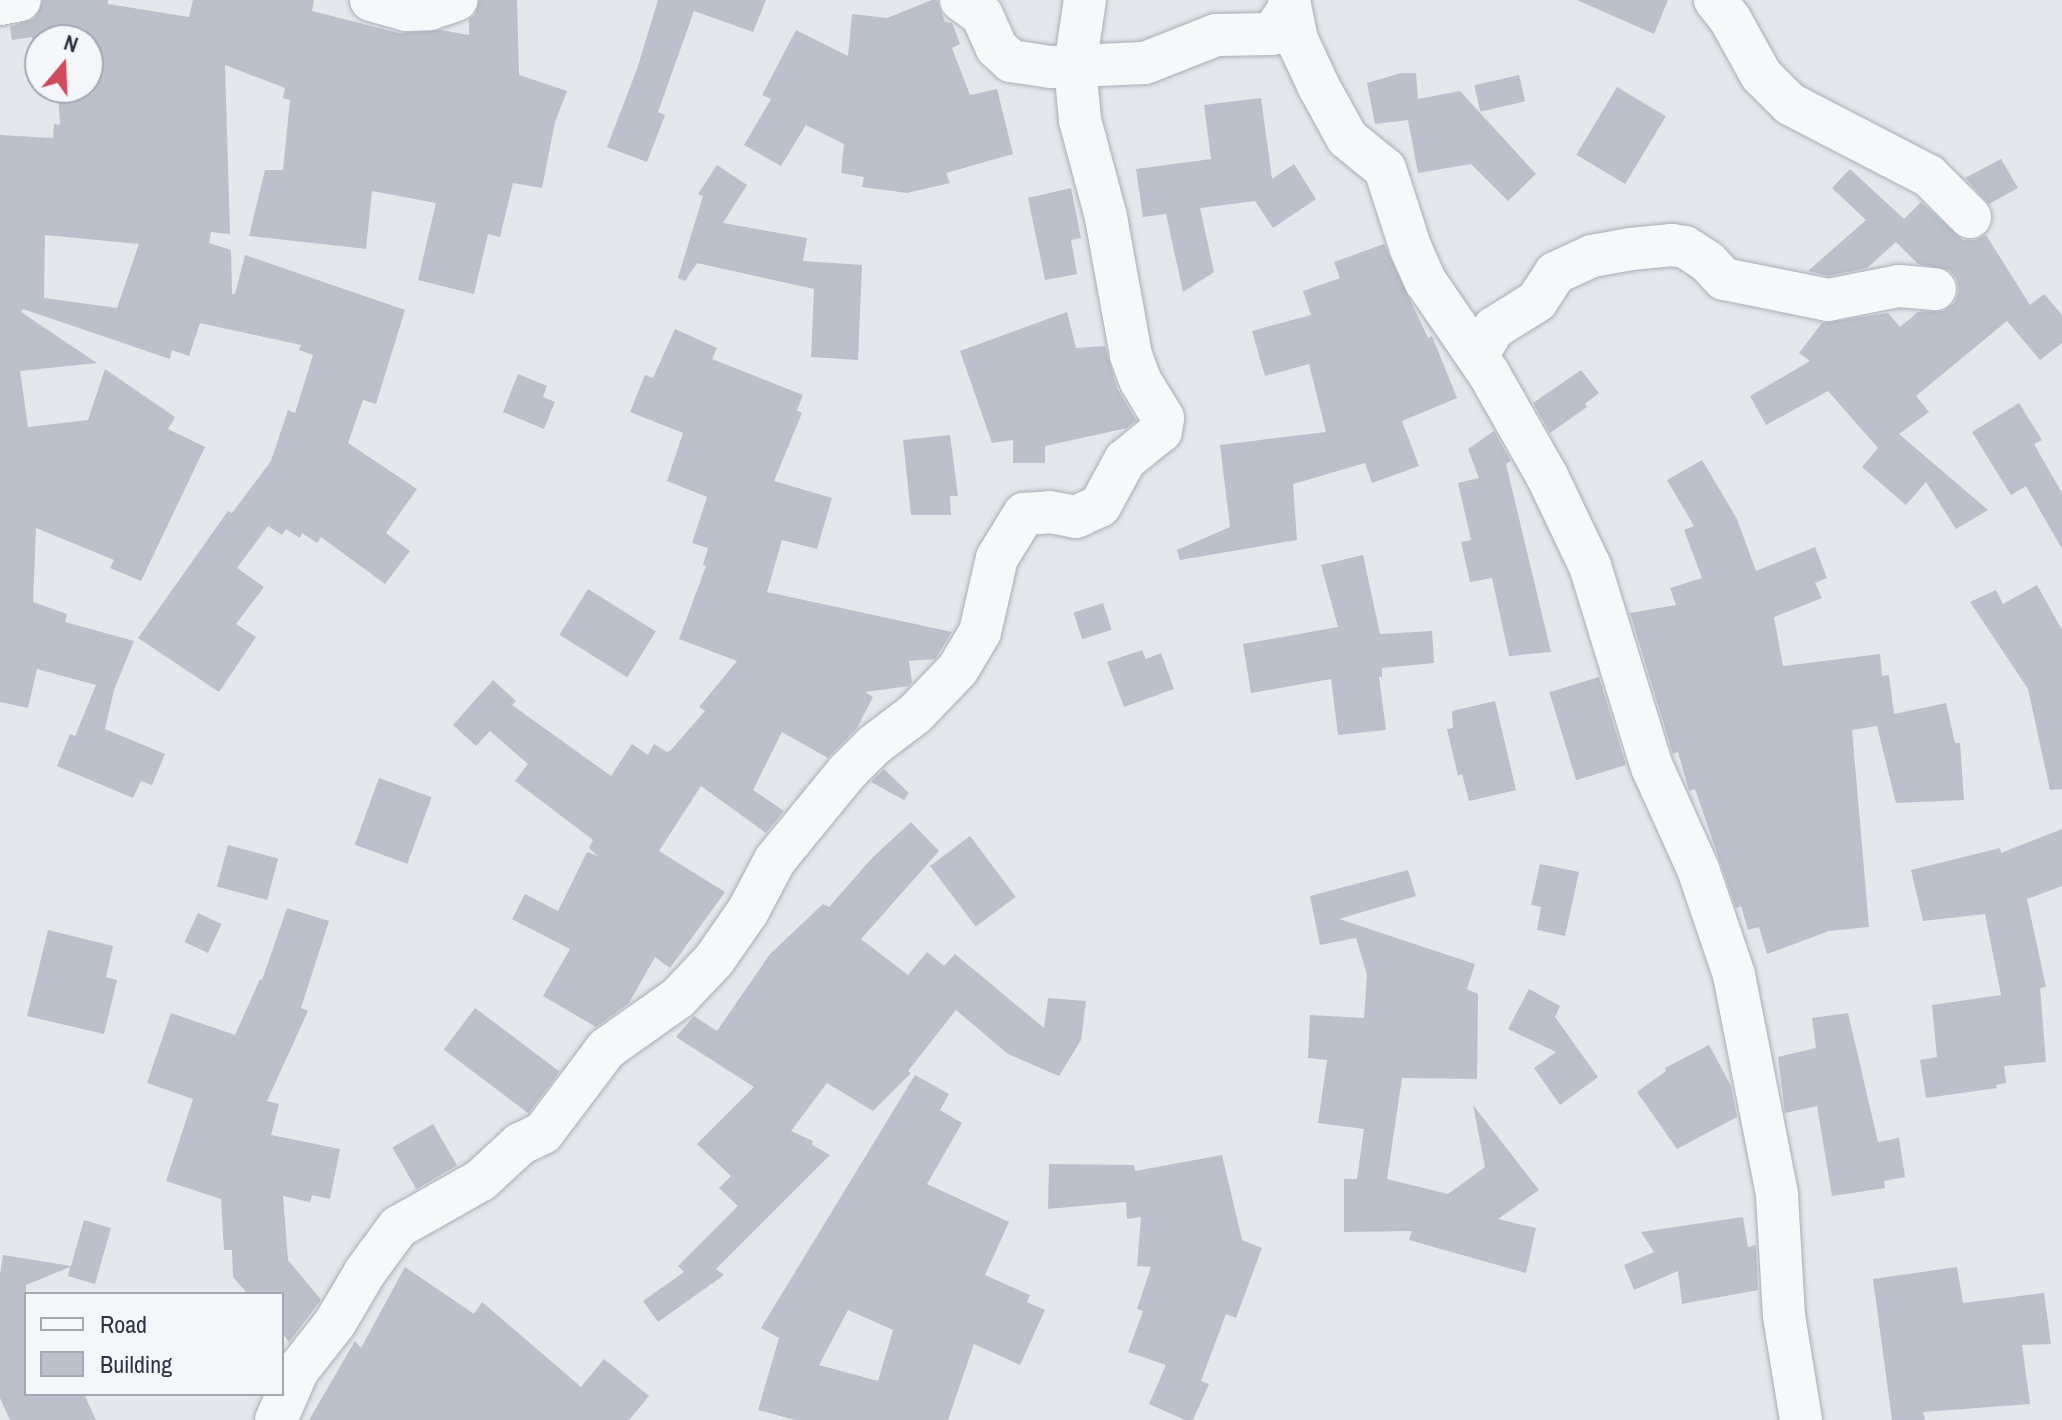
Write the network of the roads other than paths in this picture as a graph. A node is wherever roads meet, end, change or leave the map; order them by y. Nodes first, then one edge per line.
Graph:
1 (20, 0) edge
2 (371, 0) edge
3 (456, 0) edge
4 (961, 0) edge
5 (1085, 0) edge
6 (1715, 0) edge
7 (0, 4) edge
8 (1290, 4) edge
9 (1075, 66) junction
10 (1970, 217) dead end
11 (1935, 289) dead end
12 (1477, 356) junction
13 (276, 1420) edge
14 (1801, 1420) edge

1 - 7 street
2 - 3 street
4 - 9 street
5 - 9 street
6 - 10 street
8 - 9 street
8 - 12 street
9 - 13 street
11 - 12 street
12 - 14 street

